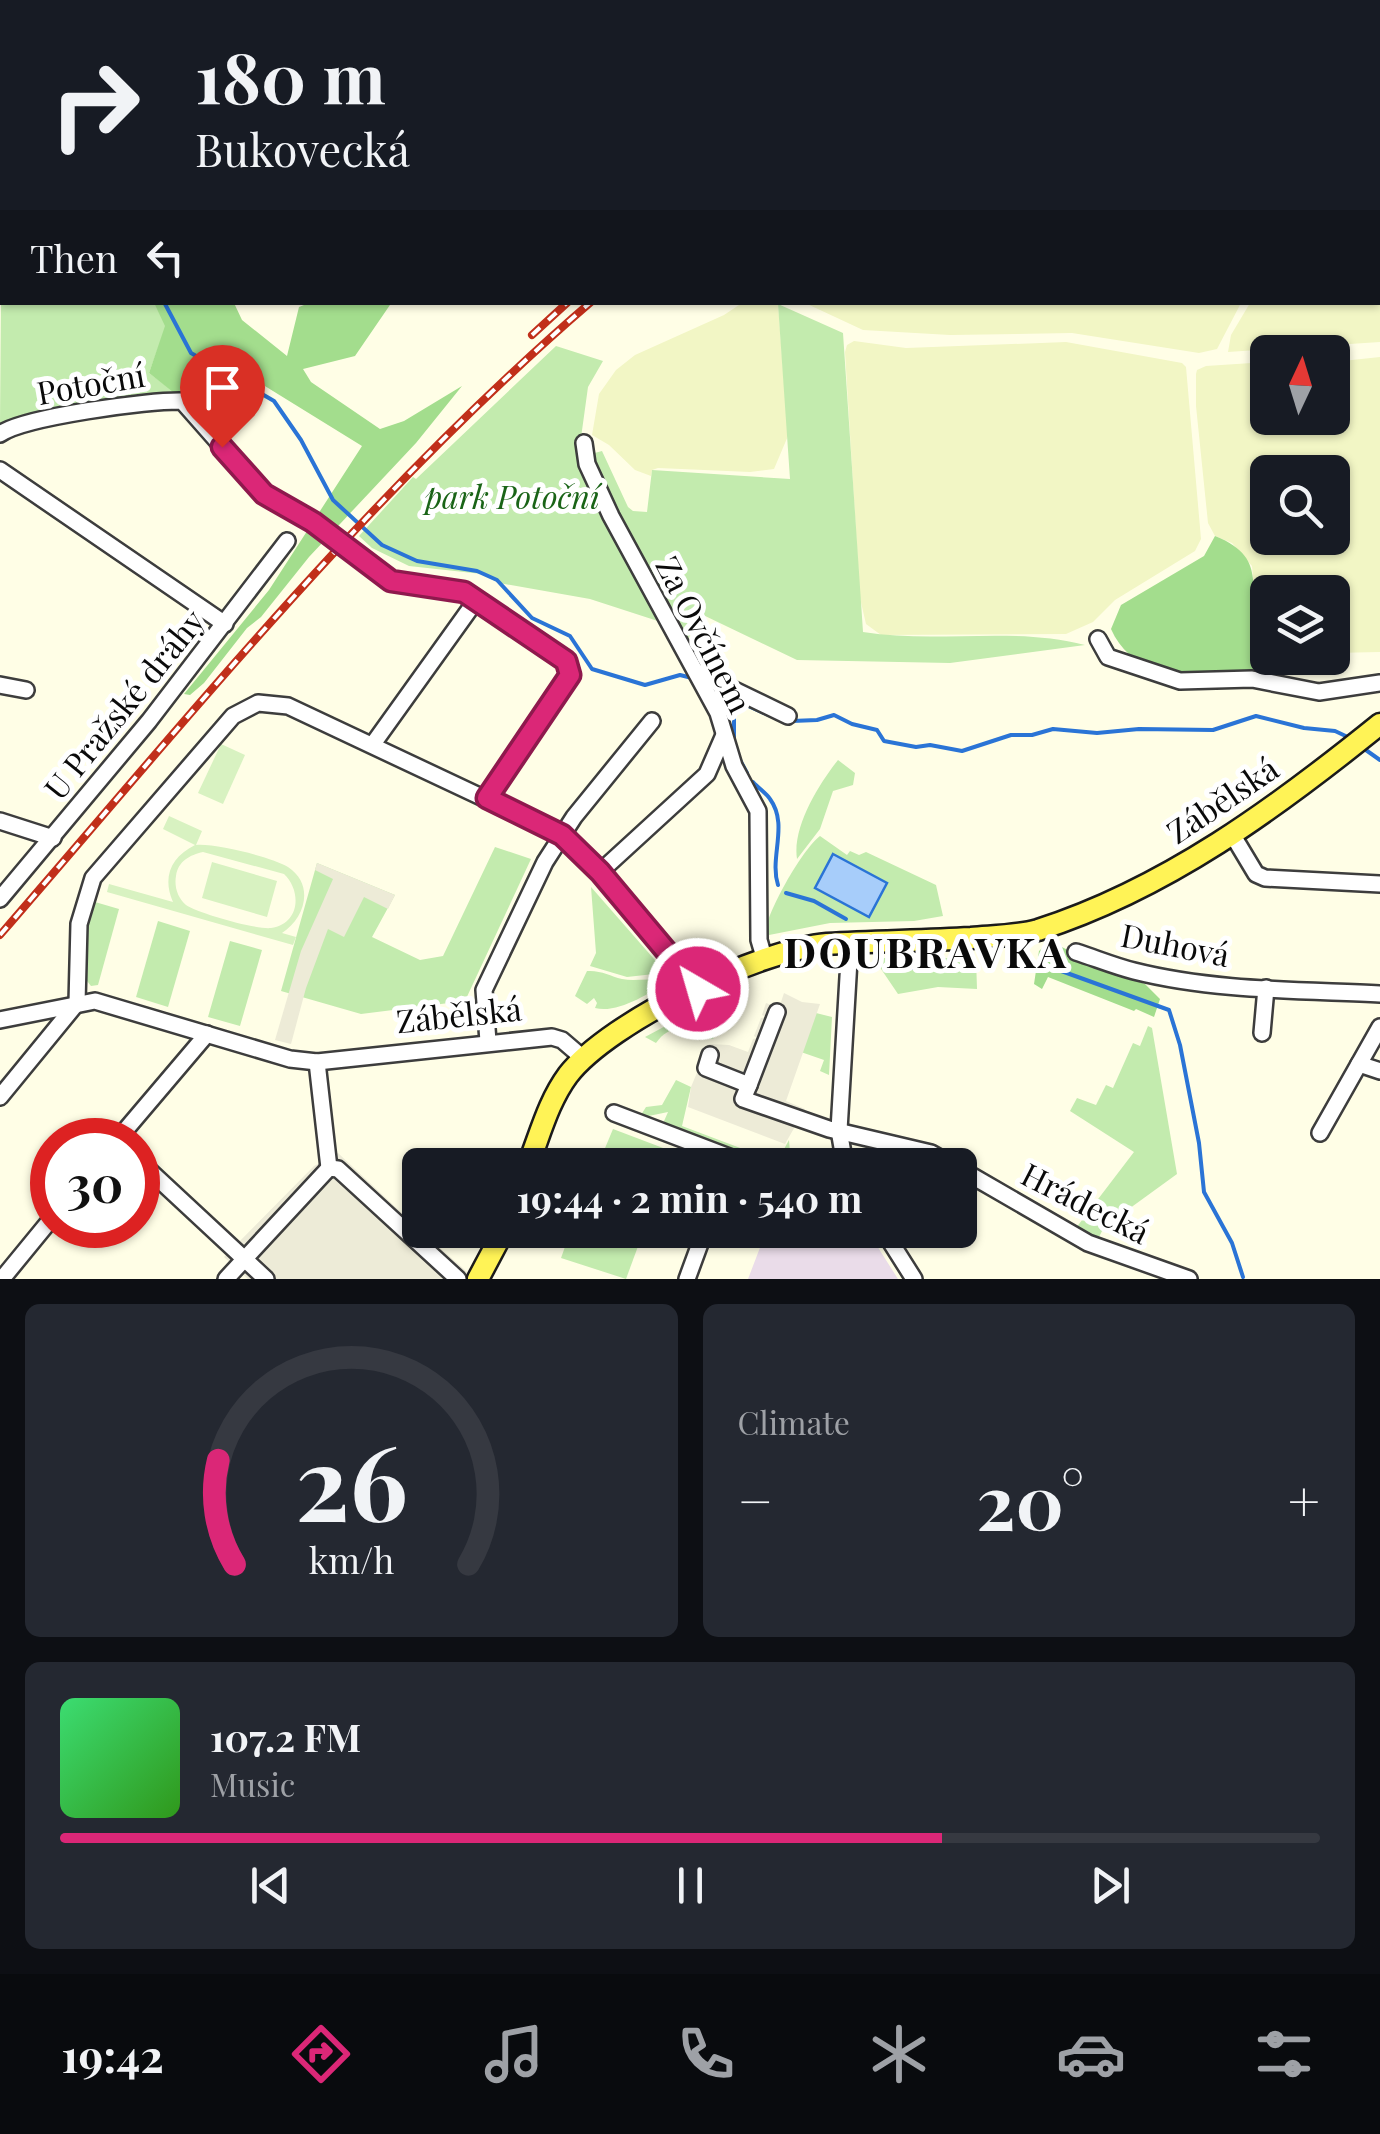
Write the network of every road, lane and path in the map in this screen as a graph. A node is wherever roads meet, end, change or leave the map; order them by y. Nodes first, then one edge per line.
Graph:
1 (0, 434) edge
2 (584, 442) dead end
3 (0, 470) edge
4 (287, 541) dead end
5 (476, 599) junction
6 (225, 624) junction
7 (1098, 640) dead end
8 (701, 679) junction
9 (1380, 683) edge
10 (0, 687) edge
11 (26, 690) dead end
12 (788, 716) dead end
13 (652, 721) dead end
14 (1380, 724) edge
15 (724, 735) junction
16 (373, 744) junction
17 (708, 774) junction
18 (742, 780) junction
19 (487, 798) junction
20 (0, 821) edge
21 (1232, 834) junction
22 (562, 835) junction
23 (53, 838) junction
24 (600, 872) junction
25 (1380, 884) edge
26 (0, 898) edge
27 (850, 943) junction
28 (1076, 952) dead end
29 (764, 957) junction
30 (1266, 988) junction
31 (698, 989) junction
32 (1380, 994) edge
33 (77, 1003) junction
34 (777, 1012) dead end
35 (0, 1020) edge
36 (1380, 1027) edge
37 (206, 1034) junction
38 (1262, 1034) dead end
39 (488, 1042) junction
40 (710, 1055) dead end
41 (583, 1058) junction
42 (317, 1062) junction
43 (1359, 1064) junction
44 (1380, 1071) edge
45 (749, 1085) junction
46 (0, 1096) edge
47 (614, 1114) dead end
48 (136, 1118) edge
49 (834, 1130) junction
50 (1320, 1134) dead end
51 (534, 1148) edge
52 (707, 1148) edge
53 (839, 1148) edge
54 (910, 1148) edge
55 (329, 1168) junction
56 (977, 1179) edge
57 (160, 1181) edge
58 (30, 1244) edge
59 (494, 1248) edge
60 (698, 1248) edge
61 (894, 1248) edge
62 (245, 1260) junction
63 (3, 1277) edge
64 (226, 1279) edge
65 (266, 1279) edge
66 (458, 1279) edge
67 (478, 1279) edge
68 (687, 1279) edge
69 (914, 1279) edge
70 (1189, 1279) edge

1 - 5 street, Potoční
2 - 8 street, Za Ovčínem
3 - 6 street
4 - 6 street, U Pražské dráhy
5 - 16 street
5 - 19 street, Potoční
6 - 23 street, U Pražské dráhy
7 - 9 street
8 - 12 street
8 - 15 street, Za Ovčínem
10 - 11 street
13 - 22 street
14 - 21 main road, Zábělská
15 - 17 street, Za Ovčínem
15 - 18 street
16 - 19 street
16 - 33 street
17 - 18 street
17 - 24 street, Za Ovčínem
18 - 29 street
19 - 22 street
20 - 23 street
21 - 25 street
21 - 27 main road, Zábělská
22 - 24 street
22 - 39 street
23 - 26 street, U Pražské dráhy
24 - 31 street
27 - 29 main road, Zábělská
27 - 49 street
28 - 30 street, Duhová
29 - 31 main road, Zábělská
30 - 32 street, Duhová
30 - 38 street, Duhová
31 - 41 main road, Zábělská
33 - 35 street, Zábělská
33 - 37 street, Zábělská
33 - 46 street
34 - 45 street
36 - 43 street
37 - 42 street, Zábělská
37 - 48 street
39 - 41 street, Zábělská
39 - 42 street, Zábělská
40 - 45 street
41 - 51 main road
42 - 55 street
43 - 44 street
43 - 50 street
45 - 49 street
47 - 52 street
49 - 53 street
49 - 54 street
55 - 62 street
55 - 66 street
56 - 70 street, Hrádecká
57 - 62 street
58 - 63 street
59 - 67 main road
60 - 68 street
61 - 69 street
62 - 64 street
62 - 65 street

